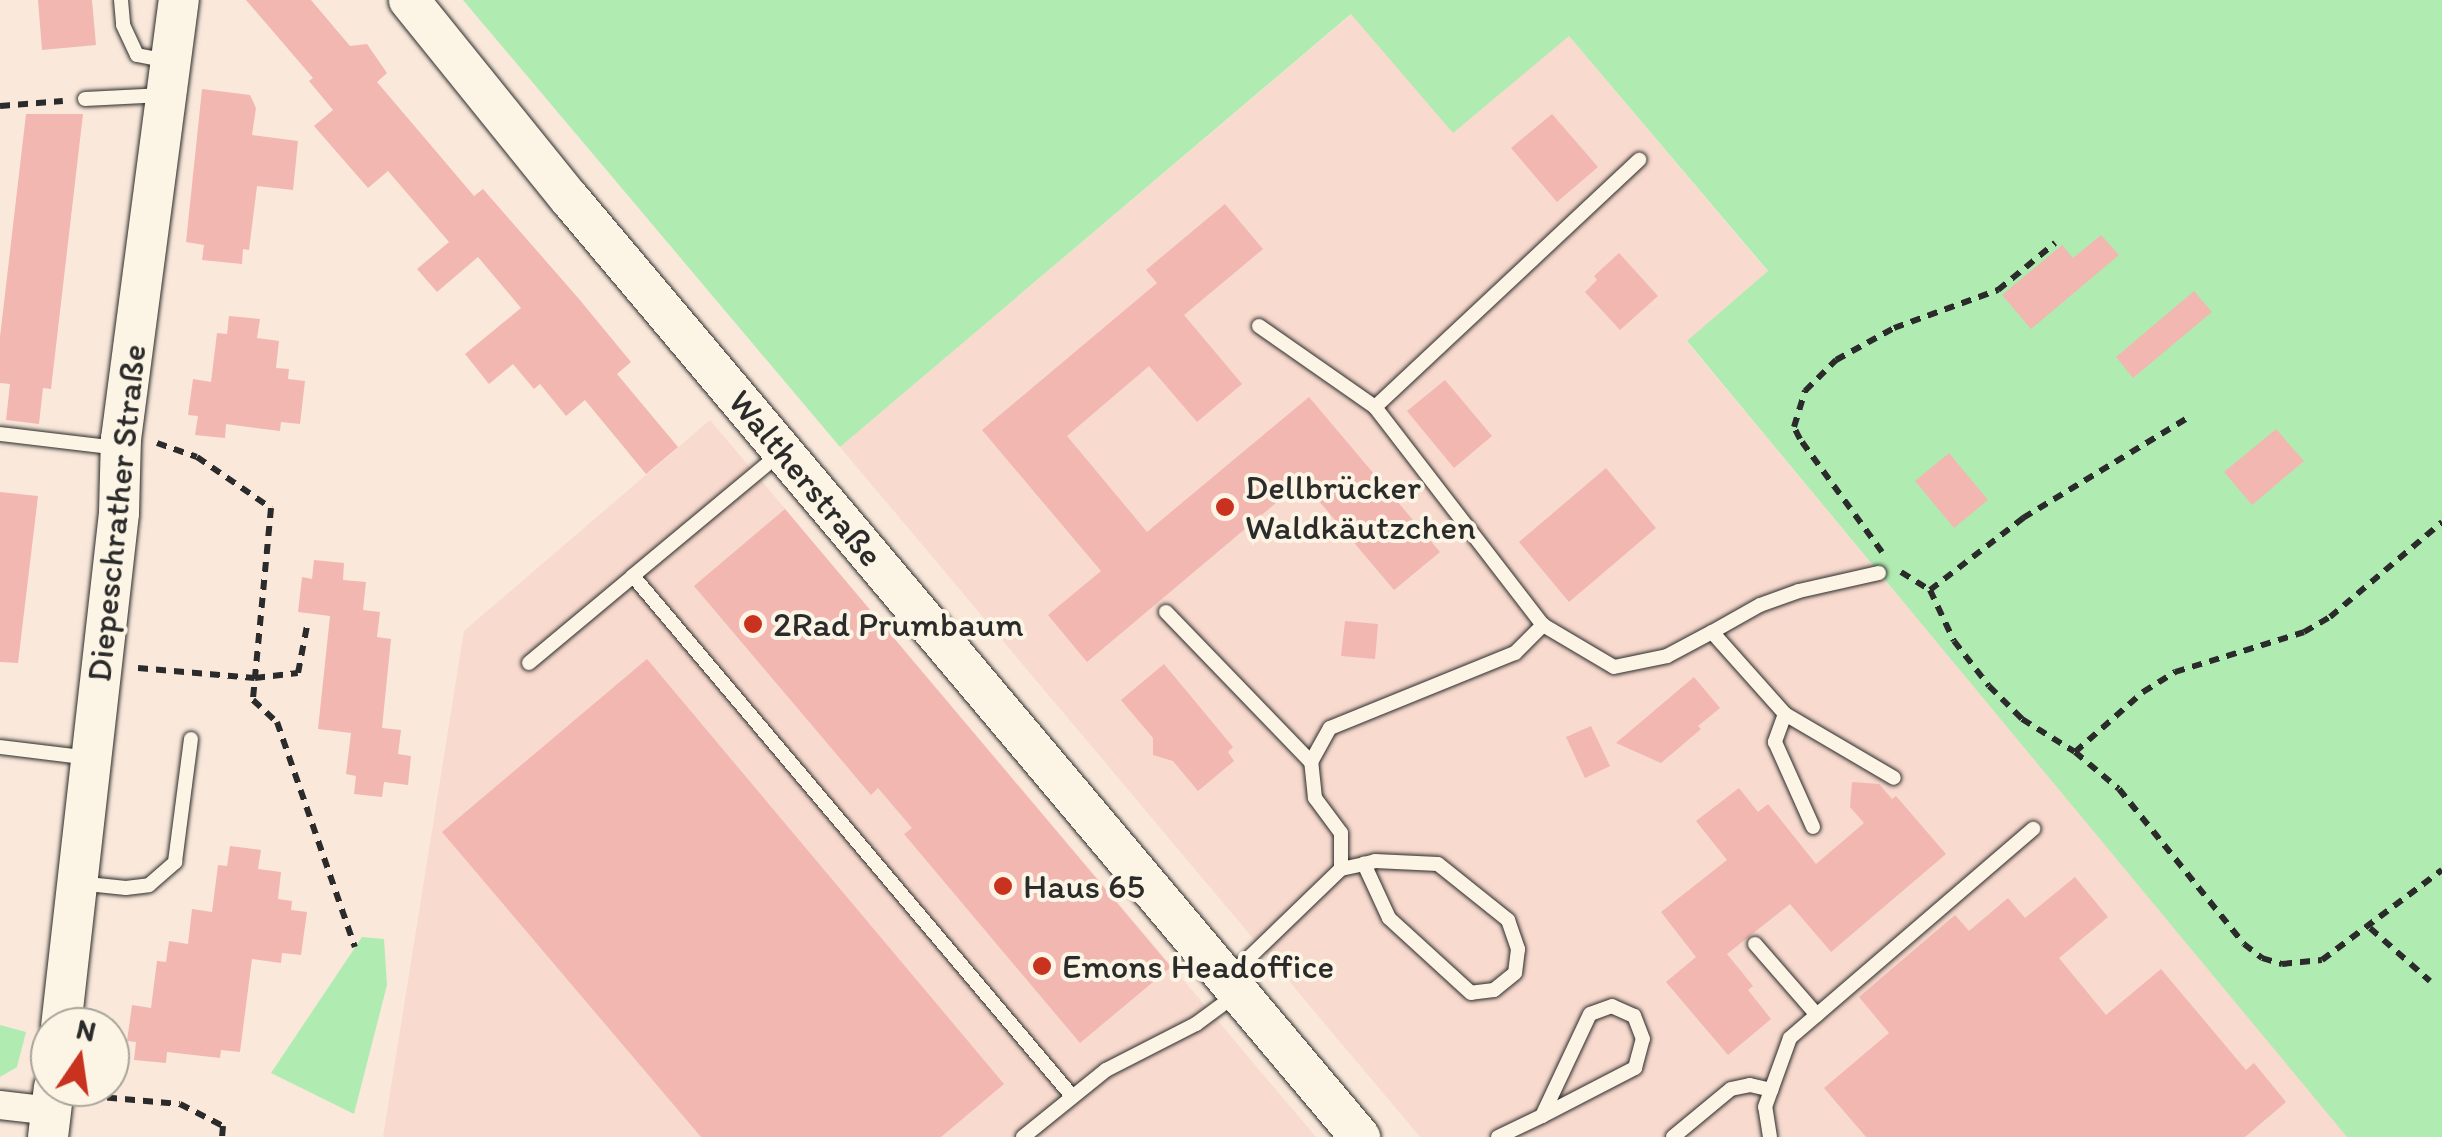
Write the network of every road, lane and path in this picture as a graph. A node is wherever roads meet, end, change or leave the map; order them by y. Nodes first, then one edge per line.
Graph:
1 (121, 0) edge
2 (178, 0) edge
3 (409, 0) edge
4 (170, 78) junction
5 (84, 98) joint
6 (0, 106) edge
7 (1639, 160) dead end
8 (2055, 244) dead end
9 (1258, 326) dead end
10 (1375, 407) junction
11 (2191, 416) dead end
12 (0, 434) edge
13 (120, 443) junction
14 (783, 451) junction
15 (2442, 522) edge
16 (1886, 572) junction
17 (634, 576) junction
18 (1930, 590) junction
19 (1166, 612) dead end
20 (1543, 625) junction
21 (306, 626) dead end
22 (1712, 632) junction
23 (529, 663) dead end
24 (102, 664) junction
25 (255, 678) junction
26 (1786, 714) junction
27 (192, 739) dead end
28 (0, 747) edge
29 (2075, 752) junction
30 (91, 758) junction
31 (1311, 762) junction
32 (1894, 778) dead end
33 (1812, 827) dead end
34 (2033, 829) dead end
35 (1364, 864) junction
36 (1341, 869) junction
37 (2442, 870) edge
38 (78, 883) junction
39 (2370, 928) junction
40 (1755, 944) dead end
41 (356, 946) dead end
42 (2430, 981) dead end
43 (1232, 985) junction
44 (63, 1007) edge
45 (1817, 1015) junction
46 (1772, 1090) junction
47 (1072, 1096) junction
48 (0, 1105) edge
49 (130, 1105) edge
50 (30, 1106) edge
51 (1542, 1116) junction
52 (222, 1137) edge
53 (1023, 1137) edge
54 (1360, 1137) edge
55 (1498, 1137) edge
56 (1673, 1137) edge
57 (1770, 1137) edge

1 - 4 lane
2 - 4 street, Diepeschrather Straße
3 - 14 street, Waltherstraße
4 - 5 lane
4 - 13 street, Diepeschrather Straße
5 - 6 path
7 - 10 lane
8 - 16 path
9 - 10 lane
10 - 20 lane
11 - 18 path
12 - 13 lane
13 - 24 street, Diepeschrather Straße
13 - 25 path
14 - 17 lane
14 - 43 street, Waltherstraße
15 - 29 path
16 - 18 path
16 - 22 lane
17 - 23 lane
17 - 47 lane
18 - 29 path
19 - 31 lane
20 - 22 lane
20 - 31 lane
21 - 25 path
22 - 26 lane
24 - 25 path
24 - 30 street, Diepeschrather Straße
25 - 41 path
26 - 32 lane
26 - 33 lane
27 - 38 lane
28 - 30 lane
29 - 39 path
30 - 38 street, Diepeschrather Straße
31 - 36 lane
34 - 45 lane
35 - 35 lane
35 - 36 lane
36 - 43 lane
37 - 39 path
38 - 44 street, Diepeschrather Straße
39 - 42 path
40 - 45 lane
43 - 47 lane
43 - 54 street, Waltherstraße
45 - 46 lane
46 - 56 lane
46 - 57 lane
47 - 53 lane
48 - 50 street
49 - 52 path
51 - 51 lane
51 - 55 lane

